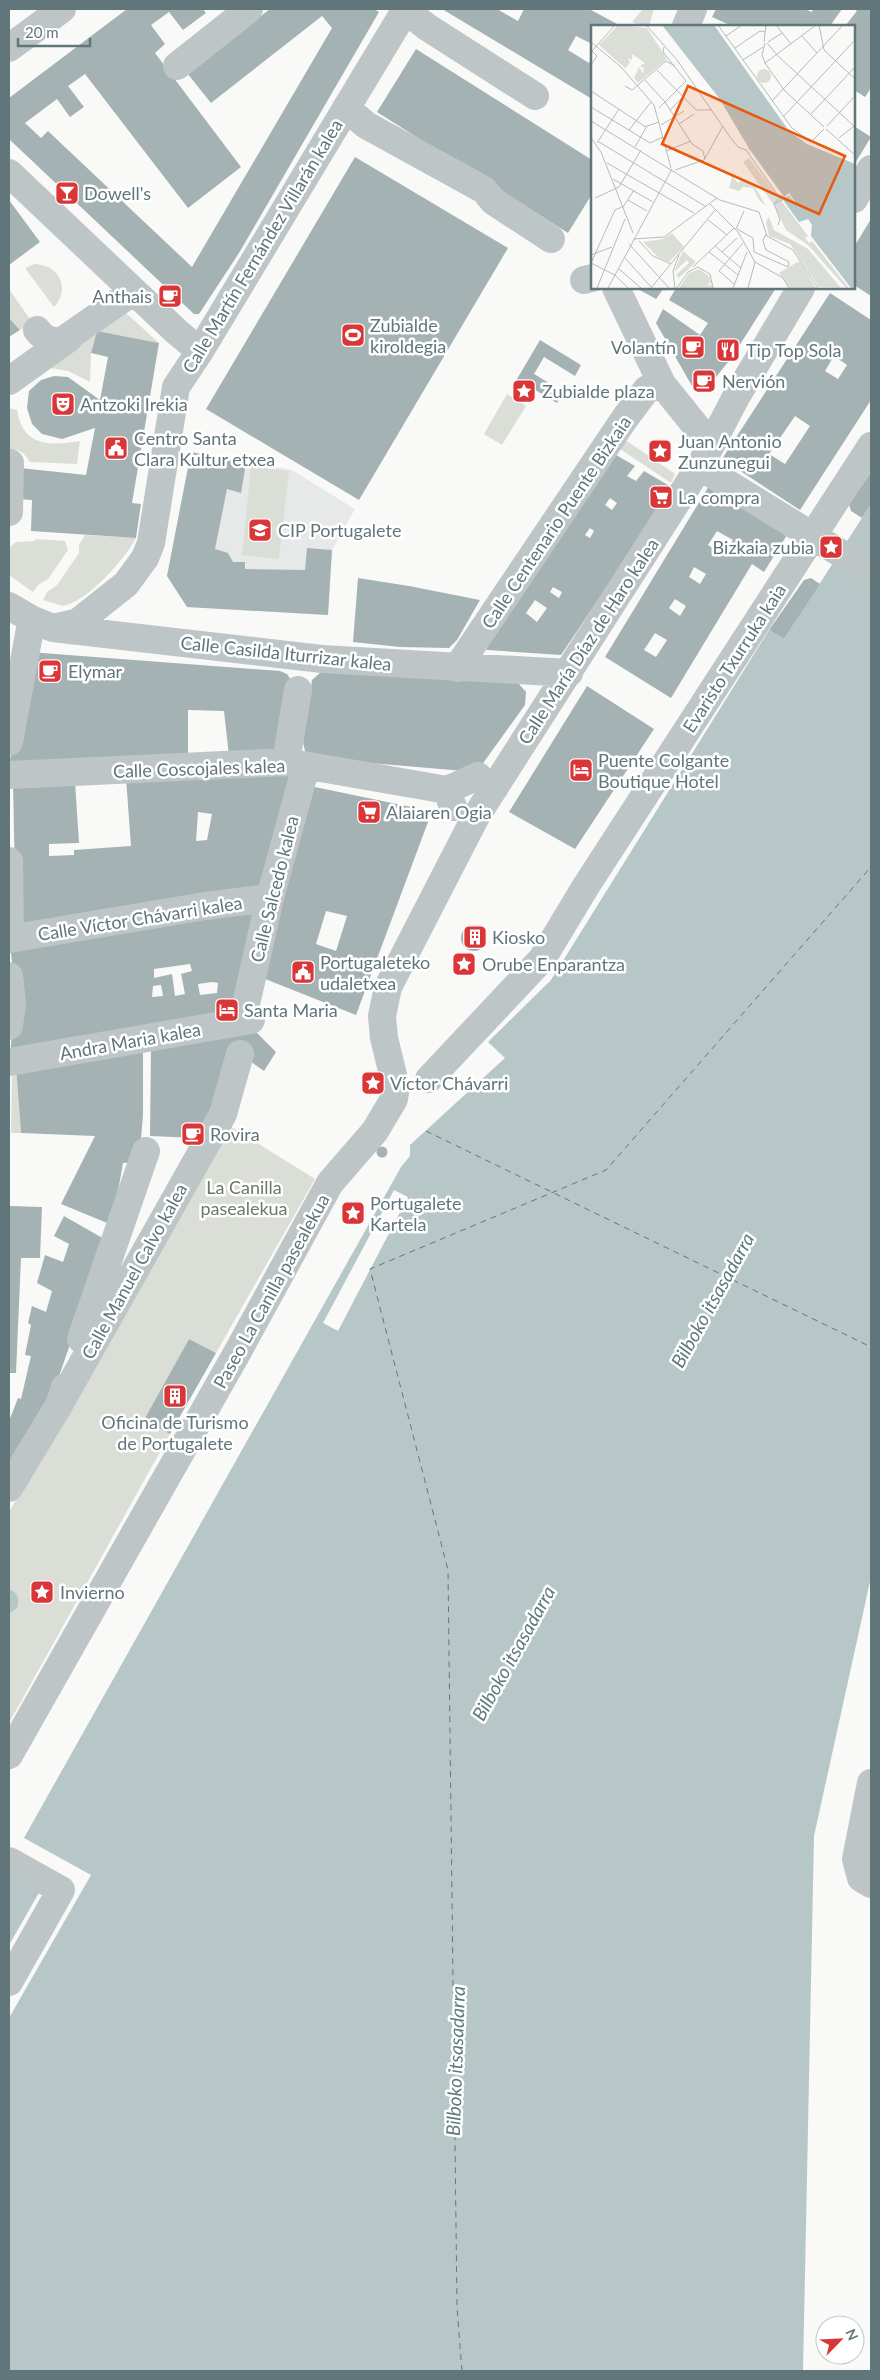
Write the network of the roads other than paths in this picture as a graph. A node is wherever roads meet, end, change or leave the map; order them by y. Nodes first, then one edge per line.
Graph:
1 (62, 9) edge
2 (248, 9) edge
3 (405, 9) edge
4 (693, 9) edge
5 (686, 25) edge
6 (9, 48) edge
7 (176, 66) dead end
8 (534, 96) dead end
9 (346, 108) junction
10 (871, 169) edge
11 (9, 174) edge
12 (855, 197) edge
13 (551, 239) dead end
14 (130, 287) junction
15 (616, 289) edge
16 (800, 289) edge
17 (200, 351) junction
18 (9, 381) edge
19 (662, 384) junction
20 (871, 446) edge
21 (706, 454) junction
22 (10, 463) dead end
23 (9, 512) edge
24 (823, 542) junction
25 (871, 572) edge
26 (9, 606) edge
27 (42, 628) junction
28 (9, 652) edge
29 (457, 668) junction
30 (568, 673) junction
31 (298, 690) dead end
32 (9, 742) edge
33 (296, 764) junction
34 (9, 775) edge
35 (478, 776) dead end
36 (458, 805) junction
37 (9, 861) edge
38 (270, 898) junction
39 (9, 939) edge
40 (9, 976) edge
41 (247, 1016) joint
42 (9, 1026) edge
43 (240, 1054) dead end
44 (9, 1062) edge
45 (429, 1079) dead end
46 (146, 1151) dead end
47 (58, 1405) junction
48 (9, 1488) edge
49 (9, 1755) edge
50 (871, 1783) edge
51 (9, 1861) edge
52 (871, 1884) edge
53 (9, 1982) edge

1 - 6 street
2 - 7 street
3 - 8 street
3 - 9 street, Calle Martín Fernández Villarán kalea
4 - 5 street
9 - 13 street
9 - 17 street, Calle Martín Fernández Villarán kalea
10 - 12 street
11 - 14 street
14 - 17 street
14 - 18 street
15 - 19 street
16 - 21 street, Calle María Díaz de Haro kalea
17 - 27 street, Calle Martín Fernández Villarán kalea
19 - 21 street
19 - 29 street, Calle Centenario Puente Bizkaia
20 - 24 street, Evaristo Txurruka kaia
21 - 24 street
21 - 30 street, Calle María Díaz de Haro kalea
22 - 23 street
24 - 25 street
24 - 45 street, Evaristo Txurruka kaia
26 - 27 street, Calle Casilda Iturrizar kalea
27 - 28 street
27 - 29 street, Calle Casilda Iturrizar kalea
27 - 32 street
29 - 30 street, Calle Casilda Iturrizar kalea
30 - 36 street, Calle María Díaz de Haro kalea
31 - 33 street, Calle Salcedo kalea
33 - 34 street, Calle Coscojales kalea
33 - 36 street, Calle Coscojales kalea
33 - 38 street, Calle Salcedo kalea
35 - 36 street
36 - 49 street, Paseo La Canilla pasealekua
37 - 39 street
38 - 39 street, Calle Víctor Chávarri kalea
38 - 41 street, Calle Salcedo kalea
40 - 42 street
41 - 44 street, Andra Maria kalea
43 - 47 street, Calle Manuel Calvo kalea
46 - 47 street, Calle Manuel Calvo kalea
47 - 48 street, Calle Manuel Calvo kalea
50 - 52 street
51 - 53 street

